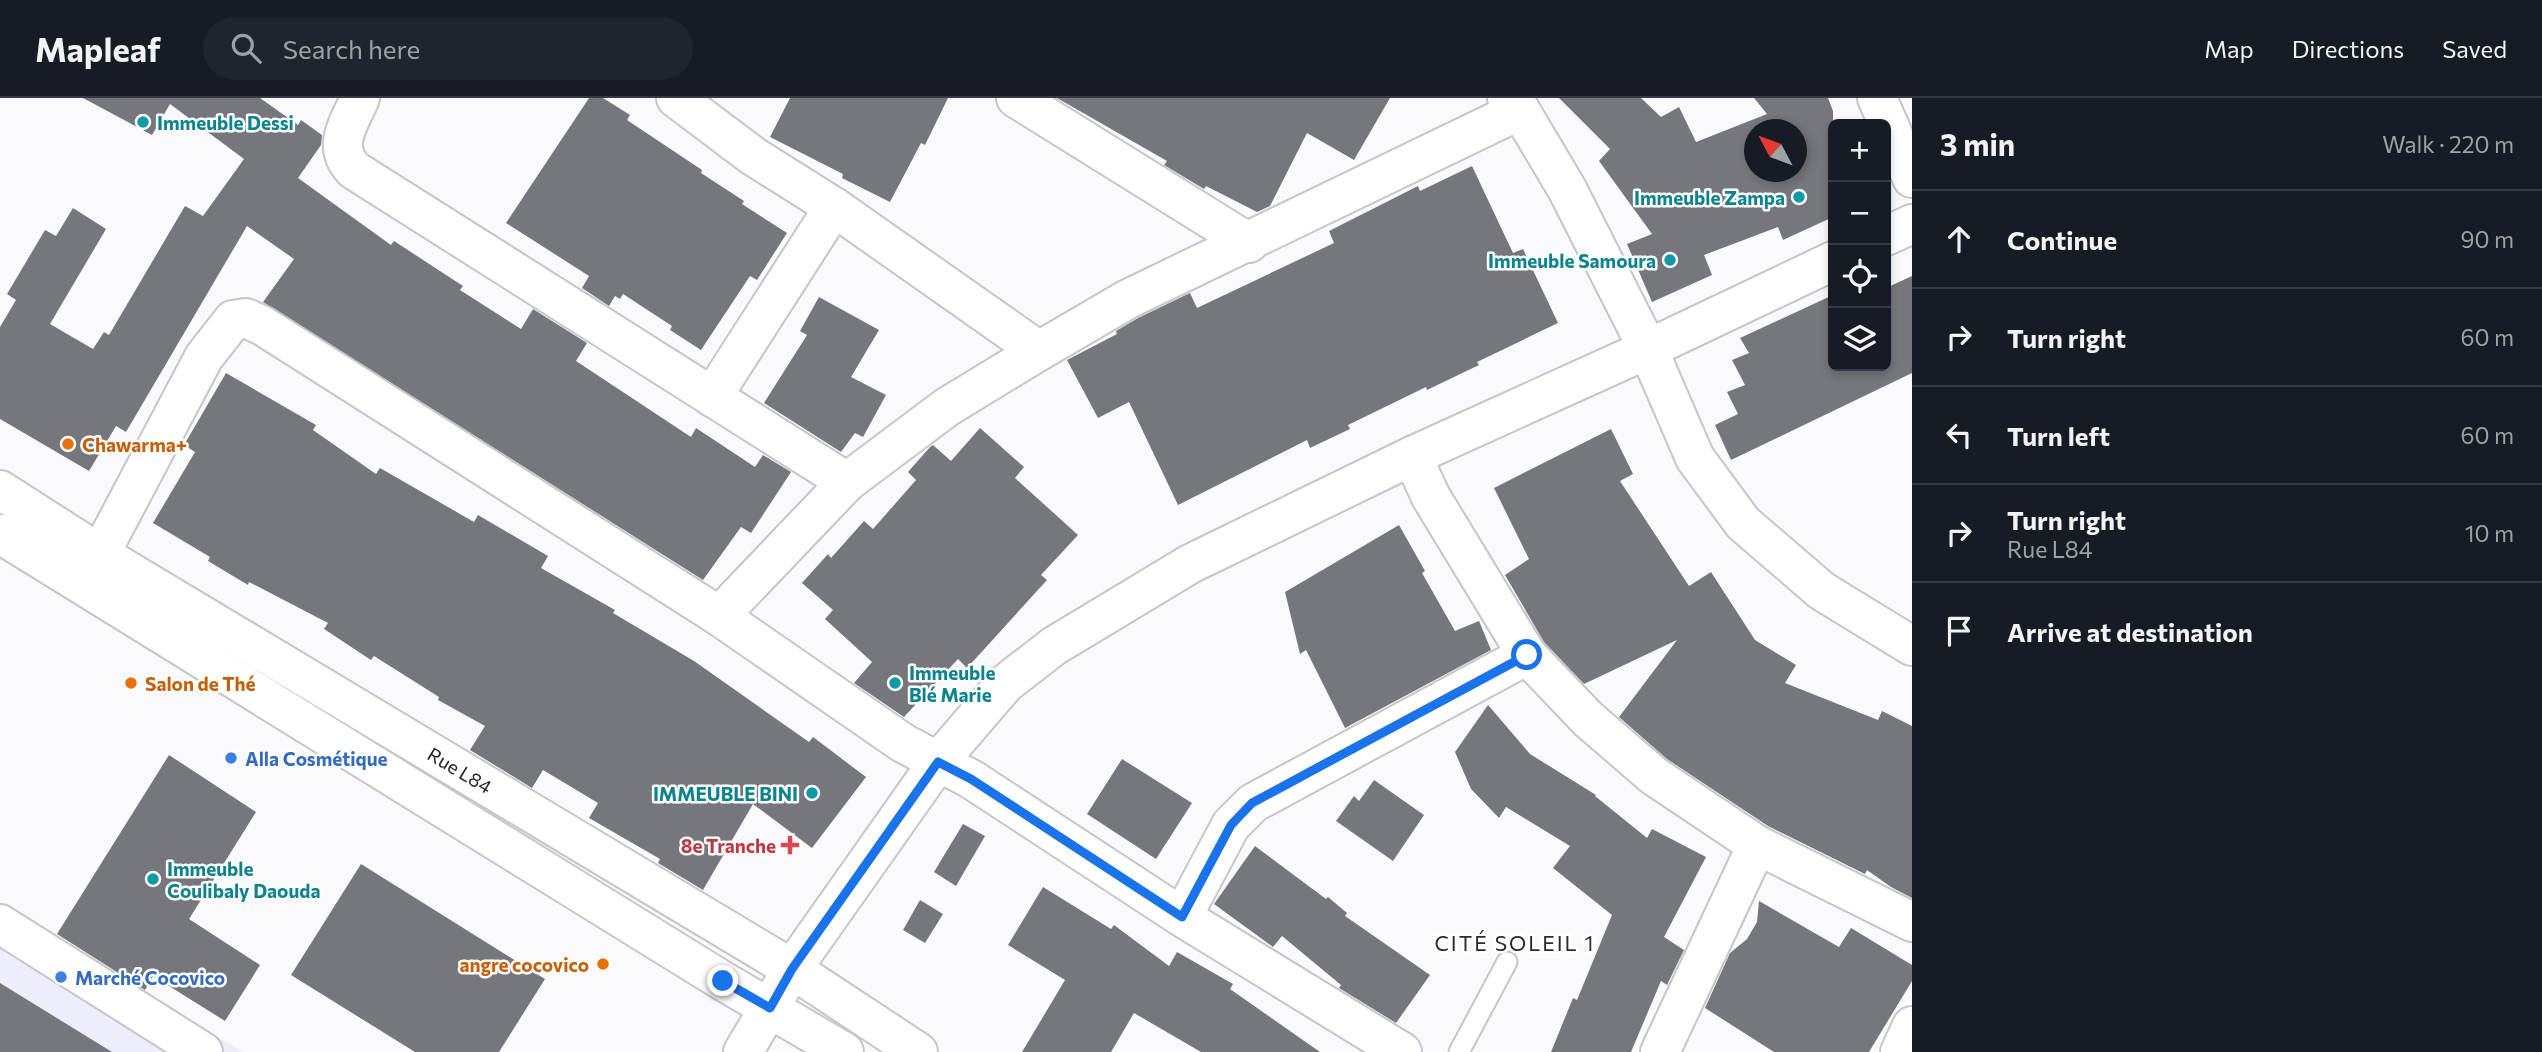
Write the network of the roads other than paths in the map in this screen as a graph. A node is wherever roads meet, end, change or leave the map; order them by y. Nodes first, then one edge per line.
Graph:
1 (360, 98) edge
2 (676, 98) edge
3 (1016, 98) edge
4 (1513, 104) edge
5 (1892, 108) edge
6 (1912, 177) edge
7 (834, 207) junction
8 (1912, 224) edge
9 (1891, 234) edge
10 (1248, 243) junction
11 (1828, 263) edge
12 (1648, 349) junction
13 (1039, 351) junction
14 (712, 397) junction
15 (1412, 456) junction
16 (847, 482) junction
17 (0, 490) edge
18 (0, 534) edge
19 (100, 554) junction
20 (719, 616) junction
21 (1912, 646) edge
22 (1527, 655) junction
23 (938, 762) junction
24 (1757, 845) junction
25 (1182, 917) junction
26 (1912, 922) edge
27 (0, 925) edge
28 (1507, 962) dead end
29 (792, 969) junction
30 (770, 1008) junction
31 (1912, 1026) edge
32 (203, 1052) edge
33 (743, 1052) edge
34 (844, 1052) edge
35 (918, 1052) edge
36 (1402, 1052) edge
37 (1459, 1052) edge
38 (1660, 1052) edge
39 (1900, 1052) edge

1 - 14 street
2 - 7 street
3 - 10 street
4 - 10 street
4 - 12 street
5 - 6 street
7 - 13 street
7 - 14 street
8 - 9 street
10 - 13 street
11 - 12 street
12 - 15 street
12 - 21 street
13 - 16 street
14 - 16 street
15 - 22 street
15 - 23 street
16 - 20 street
17 - 19 street, Rue L84
18 - 30 street
19 - 20 street
19 - 29 street, Rue L84
20 - 23 street
22 - 24 street
22 - 25 street
23 - 25 street
23 - 29 street
24 - 26 street
24 - 38 street
25 - 36 street
27 - 32 street
28 - 37 lane
29 - 30 street
29 - 35 street, Rue L84
30 - 33 street
30 - 34 street
31 - 39 street

